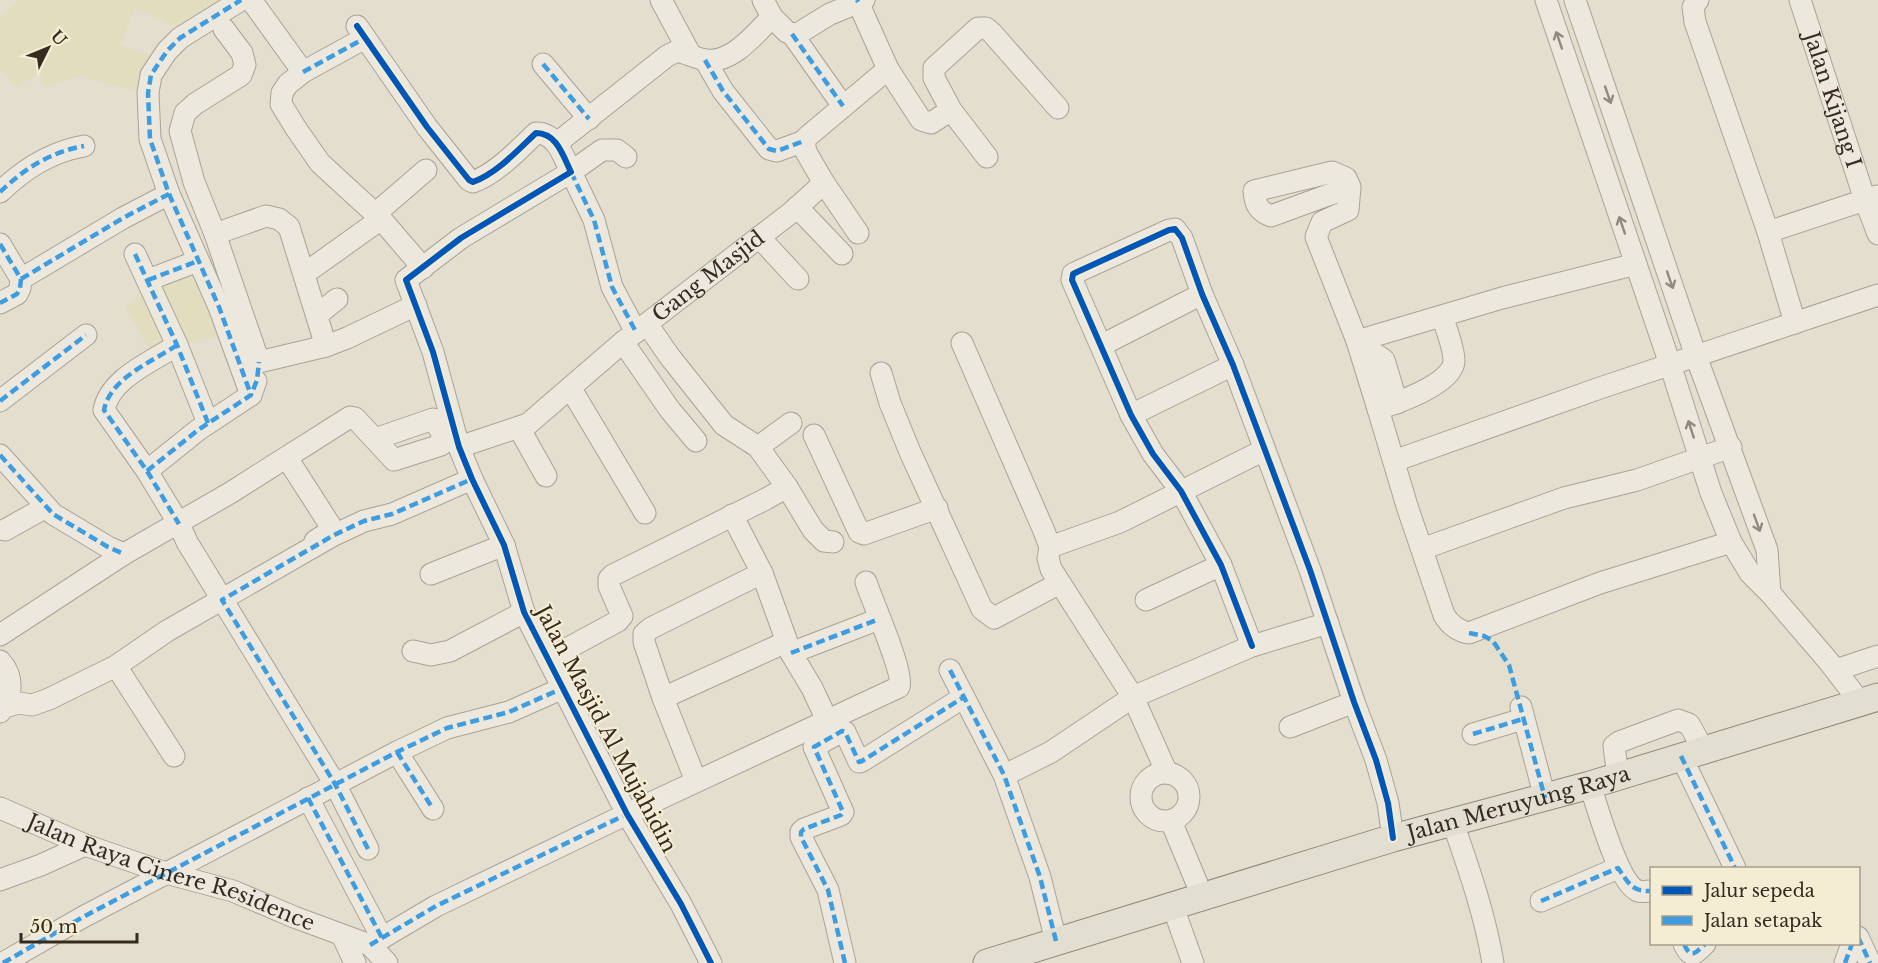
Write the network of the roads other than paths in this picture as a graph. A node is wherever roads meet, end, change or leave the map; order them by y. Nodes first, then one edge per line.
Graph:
1 (241, 0) edge
2 (251, 0) edge
3 (661, 0) edge
4 (1546, 0) edge
5 (1575, 0) edge
6 (1698, 0) edge
7 (1800, 0) edge
8 (860, 1) edge
9 (767, 8) edge
10 (224, 29) dead end
11 (792, 34) junction
12 (698, 57) junction
13 (543, 64) dead end
14 (888, 69) junction
15 (303, 72) junction
16 (843, 106) junction
17 (1058, 108) dead end
18 (951, 110) junction
19 (589, 119) junction
20 (804, 141) junction
21 (557, 143) junction
22 (84, 146) dead end
23 (626, 157) dead end
24 (987, 157) dead end
25 (426, 170) dead end
26 (571, 172) junction
27 (824, 183) junction
28 (1350, 188) dead end
29 (0, 192) edge
30 (169, 194) junction
31 (1871, 198) edge
32 (797, 207) junction
33 (378, 216) junction
34 (1768, 232) junction
35 (858, 233) dead end
36 (215, 234) junction
37 (1878, 234) edge
38 (759, 237) junction
39 (0, 244) edge
40 (135, 254) dead end
41 (842, 254) dead end
42 (198, 261) junction
43 (1636, 264) junction
44 (304, 274) junction
45 (21, 279) junction
46 (407, 279) junction
47 (798, 279) dead end
48 (148, 280) junction
49 (1202, 294) junction
50 (1878, 295) edge
51 (337, 299) dead end
52 (0, 303) edge
53 (416, 305) junction
54 (317, 315) junction
55 (1442, 315) junction
56 (1795, 323) junction
57 (636, 333) junction
58 (86, 335) dead end
59 (962, 343) dead end
60 (177, 345) junction
61 (1102, 345) junction
62 (326, 346) junction
63 (1360, 351) junction
64 (1696, 356) junction
65 (259, 362) junction
66 (1670, 364) junction
67 (1233, 365) junction
68 (881, 373) dead end
69 (571, 389) junction
70 (251, 395) junction
71 (0, 401) edge
72 (1388, 406) junction
73 (1131, 415) junction
74 (208, 423) junction
75 (790, 423) dead end
76 (519, 428) junction
77 (814, 435) dead end
78 (375, 439) dead end
79 (696, 441) dead end
80 (459, 447) junction
81 (758, 447) junction
82 (1731, 447) junction
83 (1264, 450) junction
84 (0, 455) edge
85 (287, 458) junction
86 (1700, 458) junction
87 (1394, 461) junction
88 (147, 471) junction
89 (546, 476) dead end
90 (472, 479) junction
91 (1742, 484) junction
92 (787, 487) junction
93 (1180, 491) junction
94 (1711, 493) junction
95 (46, 507) junction
96 (937, 508) junction
97 (645, 513) dead end
98 (732, 515) junction
99 (179, 524) junction
100 (5, 530) dead end
101 (833, 542) dead end
102 (1731, 542) junction
103 (504, 545) junction
104 (1050, 547) junction
105 (1422, 549) junction
106 (124, 554) junction
107 (1221, 566) junction
108 (762, 573) junction
109 (431, 574) dead end
110 (866, 582) dead end
111 (1058, 584) junction
112 (1770, 593) junction
113 (221, 598) junction
114 (1146, 600) dead end
115 (524, 612) junction
116 (879, 619) junction
117 (1328, 623) junction
118 (0, 634) edge
119 (1252, 646) junction
120 (788, 647) junction
121 (413, 651) dead end
122 (1878, 657) edge
123 (548, 659) junction
124 (0, 661) edge
125 (116, 666) junction
126 (950, 670) dead end
127 (1836, 670) junction
128 (564, 688) junction
129 (964, 697) junction
130 (1133, 697) junction
131 (663, 698) junction
132 (1869, 700) edge
133 (1354, 702) junction
134 (8, 703) edge
135 (827, 720) junction
136 (1290, 727) dead end
137 (1473, 734) dead end
138 (397, 752) junction
139 (1692, 753) junction
140 (174, 756) dead end
141 (1016, 770) dead end
142 (1167, 773) junction
143 (1618, 776) junction
144 (696, 780) junction
145 (335, 784) junction
146 (1590, 785) junction
147 (308, 798) junction
148 (1545, 798) junction
149 (0, 807) edge
150 (433, 809) dead end
151 (627, 814) junction
152 (1172, 821) junction
153 (1453, 823) junction
154 (1393, 838) junction
155 (85, 845) junction
156 (368, 849) dead end
157 (1735, 867) edge
158 (1618, 868) junction
159 (166, 873) junction
160 (0, 880) edge
161 (1650, 891) edge
162 (1203, 898) junction
163 (1541, 901) dead end
164 (1173, 907) junction
165 (342, 935) junction
166 (376, 941) junction
167 (1056, 941) junction
168 (1860, 941) edge
169 (1685, 945) edge
170 (1704, 945) edge
171 (1852, 945) edge
172 (3, 963) edge
173 (355, 963) edge
174 (387, 963) edge
175 (711, 963) edge
176 (845, 963) edge
177 (987, 963) edge
178 (1193, 963) edge
179 (1492, 963) edge
180 (1845, 963) edge
181 (1870, 963) edge

1 - 30 street
2 - 15 street
3 - 12 street
43 -> 4 street
5 -> 64 street
6 - 34 street
7 - 31 street, Jalan Kijang I
8 - 11 street
8 - 14 street
9 - 11 street
9 - 12 street
10 - 36 street
11 - 16 street
12 - 19 street
12 - 20 street
13 - 19 street
14 - 16 street
14 - 18 street
15 - 21 street
15 - 33 street, Jalan Masjid Al Mujahidin
16 - 20 street
17 - 18 street
18 - 24 street
19 - 21 street
20 - 27 street
21 - 26 street
22 - 29 street
23 - 26 street
25 - 33 street
26 - 46 street
26 - 57 street
27 - 32 street, Gang Masjid
27 - 35 street
28 - 63 street
30 - 42 street
30 - 45 street
31 - 34 street
31 - 37 street, Jalan Kijang I
32 - 38 street, Gang Masjid
32 - 41 street
33 - 44 street
33 - 46 street, Jalan Masjid Al Mujahidin
34 - 56 street
36 - 44 street
36 - 65 street
38 - 47 street
38 - 57 street, Gang Masjid
39 - 45 street
40 - 48 street
42 - 48 street
42 - 70 street
43 - 55 street
43 - 66 street
44 - 54 street
45 - 52 street
46 - 53 street, Jalan Masjid Al Mujahidin
48 - 60 street
49 - 61 street
49 - 61 street
49 - 67 street
50 - 56 street
51 - 54 street
53 - 62 street
53 - 80 street, Jalan Masjid Al Mujahidin
54 - 62 street
55 - 63 street
55 - 72 street
56 - 64 street
57 - 69 street, Gang Masjid
57 - 79 street
57 - 81 street
58 - 71 street
59 - 104 street
60 - 74 street
60 - 88 street
61 - 73 street
62 - 65 street
63 - 72 street
64 - 66 street
64 - 82 street
65 - 70 street
86 -> 66 street
66 - 87 street
67 - 73 street
67 - 83 street
68 - 96 street
69 - 76 street, Gang Masjid
69 - 97 street
70 - 74 street
72 - 87 street
73 - 93 street
74 - 88 street
75 - 81 street
76 - 80 street, Gang Masjid
76 - 89 street
77 - 96 street
78 - 85 street
80 - 90 street, Jalan Masjid Al Mujahidin
81 - 92 street
82 - 86 street
82 - 91 street
83 - 93 street
83 - 117 street
84 - 95 street
85 - 99 street
85 - 113 street
86 - 94 street
86 - 105 street
87 - 105 street
88 - 99 street
90 - 103 street, Jalan Masjid Al Mujahidin
90 - 113 street
91 - 94 street
91 -> 112 street
92 - 98 street
92 - 101 street
93 - 104 street
93 - 107 street
94 - 102 street
95 - 100 street
95 - 106 street
96 - 111 street
98 - 108 street
98 - 123 street
99 - 106 street
99 - 113 street
102 - 105 street
102 - 112 street
103 - 109 street
103 - 115 street, Jalan Masjid Al Mujahidin
104 - 111 street
106 - 118 street
107 - 114 street
107 - 119 street
108 - 120 street
108 - 131 street
110 - 116 street
111 - 130 street
112 - 127 street
113 - 125 street
113 - 145 street
115 - 121 street
115 - 123 street, Jalan Masjid Al Mujahidin
116 - 120 street
116 - 135 street
117 - 119 street
117 - 133 street
119 - 130 street
120 - 131 street
120 - 135 street
122 - 127 street
123 - 128 street, Jalan Masjid Al Mujahidin
124 - 134 street
125 - 134 street
125 - 140 street
126 - 129 street
127 - 132 street
128 - 138 street
128 - 151 street, Jalan Masjid Al Mujahidin
129 - 167 street
129 - 176 street
130 - 141 street
130 - 142 street
131 - 144 street
132 - 139 main road, Jalan Meruyung Raya
133 - 136 street
133 - 154 street
135 - 144 street
137 - 148 street
138 - 145 street
138 - 150 street
139 - 143 main road, Jalan Meruyung Raya
139 - 143 street
139 - 157 street
142 - 152 street
142 - 152 street
143 - 146 main road, Jalan Meruyung Raya
144 - 151 street
145 - 147 street
145 - 156 street
146 - 148 main road, Jalan Meruyung Raya
146 - 158 street
147 - 159 street
147 - 166 street
148 - 153 main road, Jalan Meruyung Raya
149 - 155 street, Jalan Raya Cinere Residence
151 - 166 street
151 - 175 street, Jalan Masjid Al Mujahidin
152 - 162 street
153 - 154 main road, Jalan Meruyung Raya
153 - 179 street
154 - 162 main road, Jalan Meruyung Raya
155 - 159 street, Jalan Raya Cinere Residence
155 - 160 street
158 - 161 street
158 - 163 street
159 - 165 street, Jalan Raya Cinere Residence
159 - 172 street
162 - 164 main road, Jalan Meruyung Raya
164 - 167 main road, Jalan Meruyung Raya
164 - 178 street
165 - 166 street, Jalan Raya Cinere Residence
165 - 173 street, Jalan Raya Cinere Residence
166 - 174 street, Jalan Raya Cinere Residence
167 - 177 main road, Jalan Meruyung Raya
168 - 181 street
169 - 170 street
171 - 180 street

